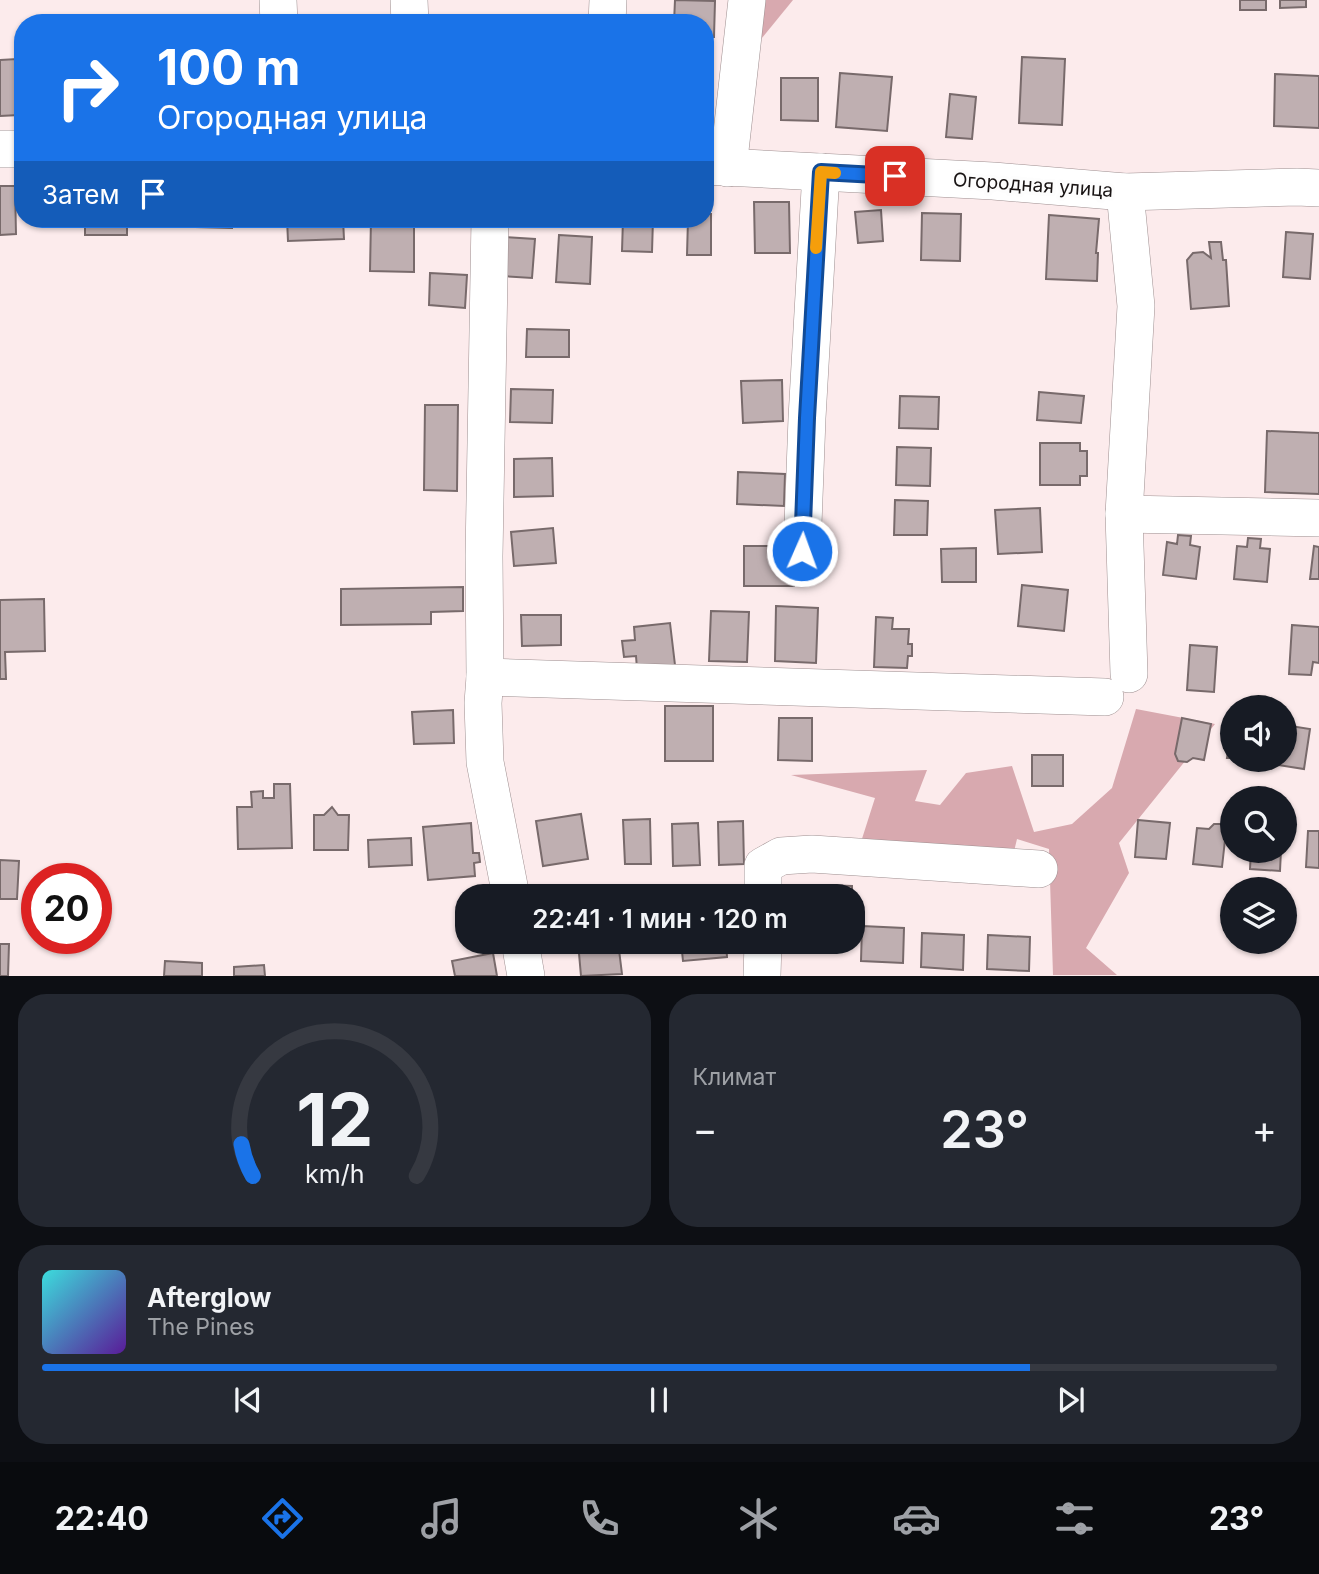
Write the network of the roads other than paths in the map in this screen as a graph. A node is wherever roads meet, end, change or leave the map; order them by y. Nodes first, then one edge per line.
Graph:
1 (747, 0) edge
2 (717, 167) edge
3 (821, 172) junction
4 (1319, 188) edge
5 (1125, 192) junction
6 (490, 228) edge
7 (1124, 514) junction
8 (1319, 518) edge
9 (802, 551) dead end
10 (485, 677) junction
11 (1039, 869) dead end
12 (509, 884) edge
13 (758, 884) edge
14 (522, 954) edge
15 (763, 954) edge
16 (526, 975) edge
17 (762, 975) edge

1 - 2 street
2 - 3 street, Огородная улица
3 - 5 street, Огородная улица
3 - 9 street
4 - 5 street, Огородная улица
5 - 7 street
6 - 10 street
7 - 8 street
7 - 10 street
10 - 12 street
11 - 13 street
14 - 16 street
15 - 17 street

